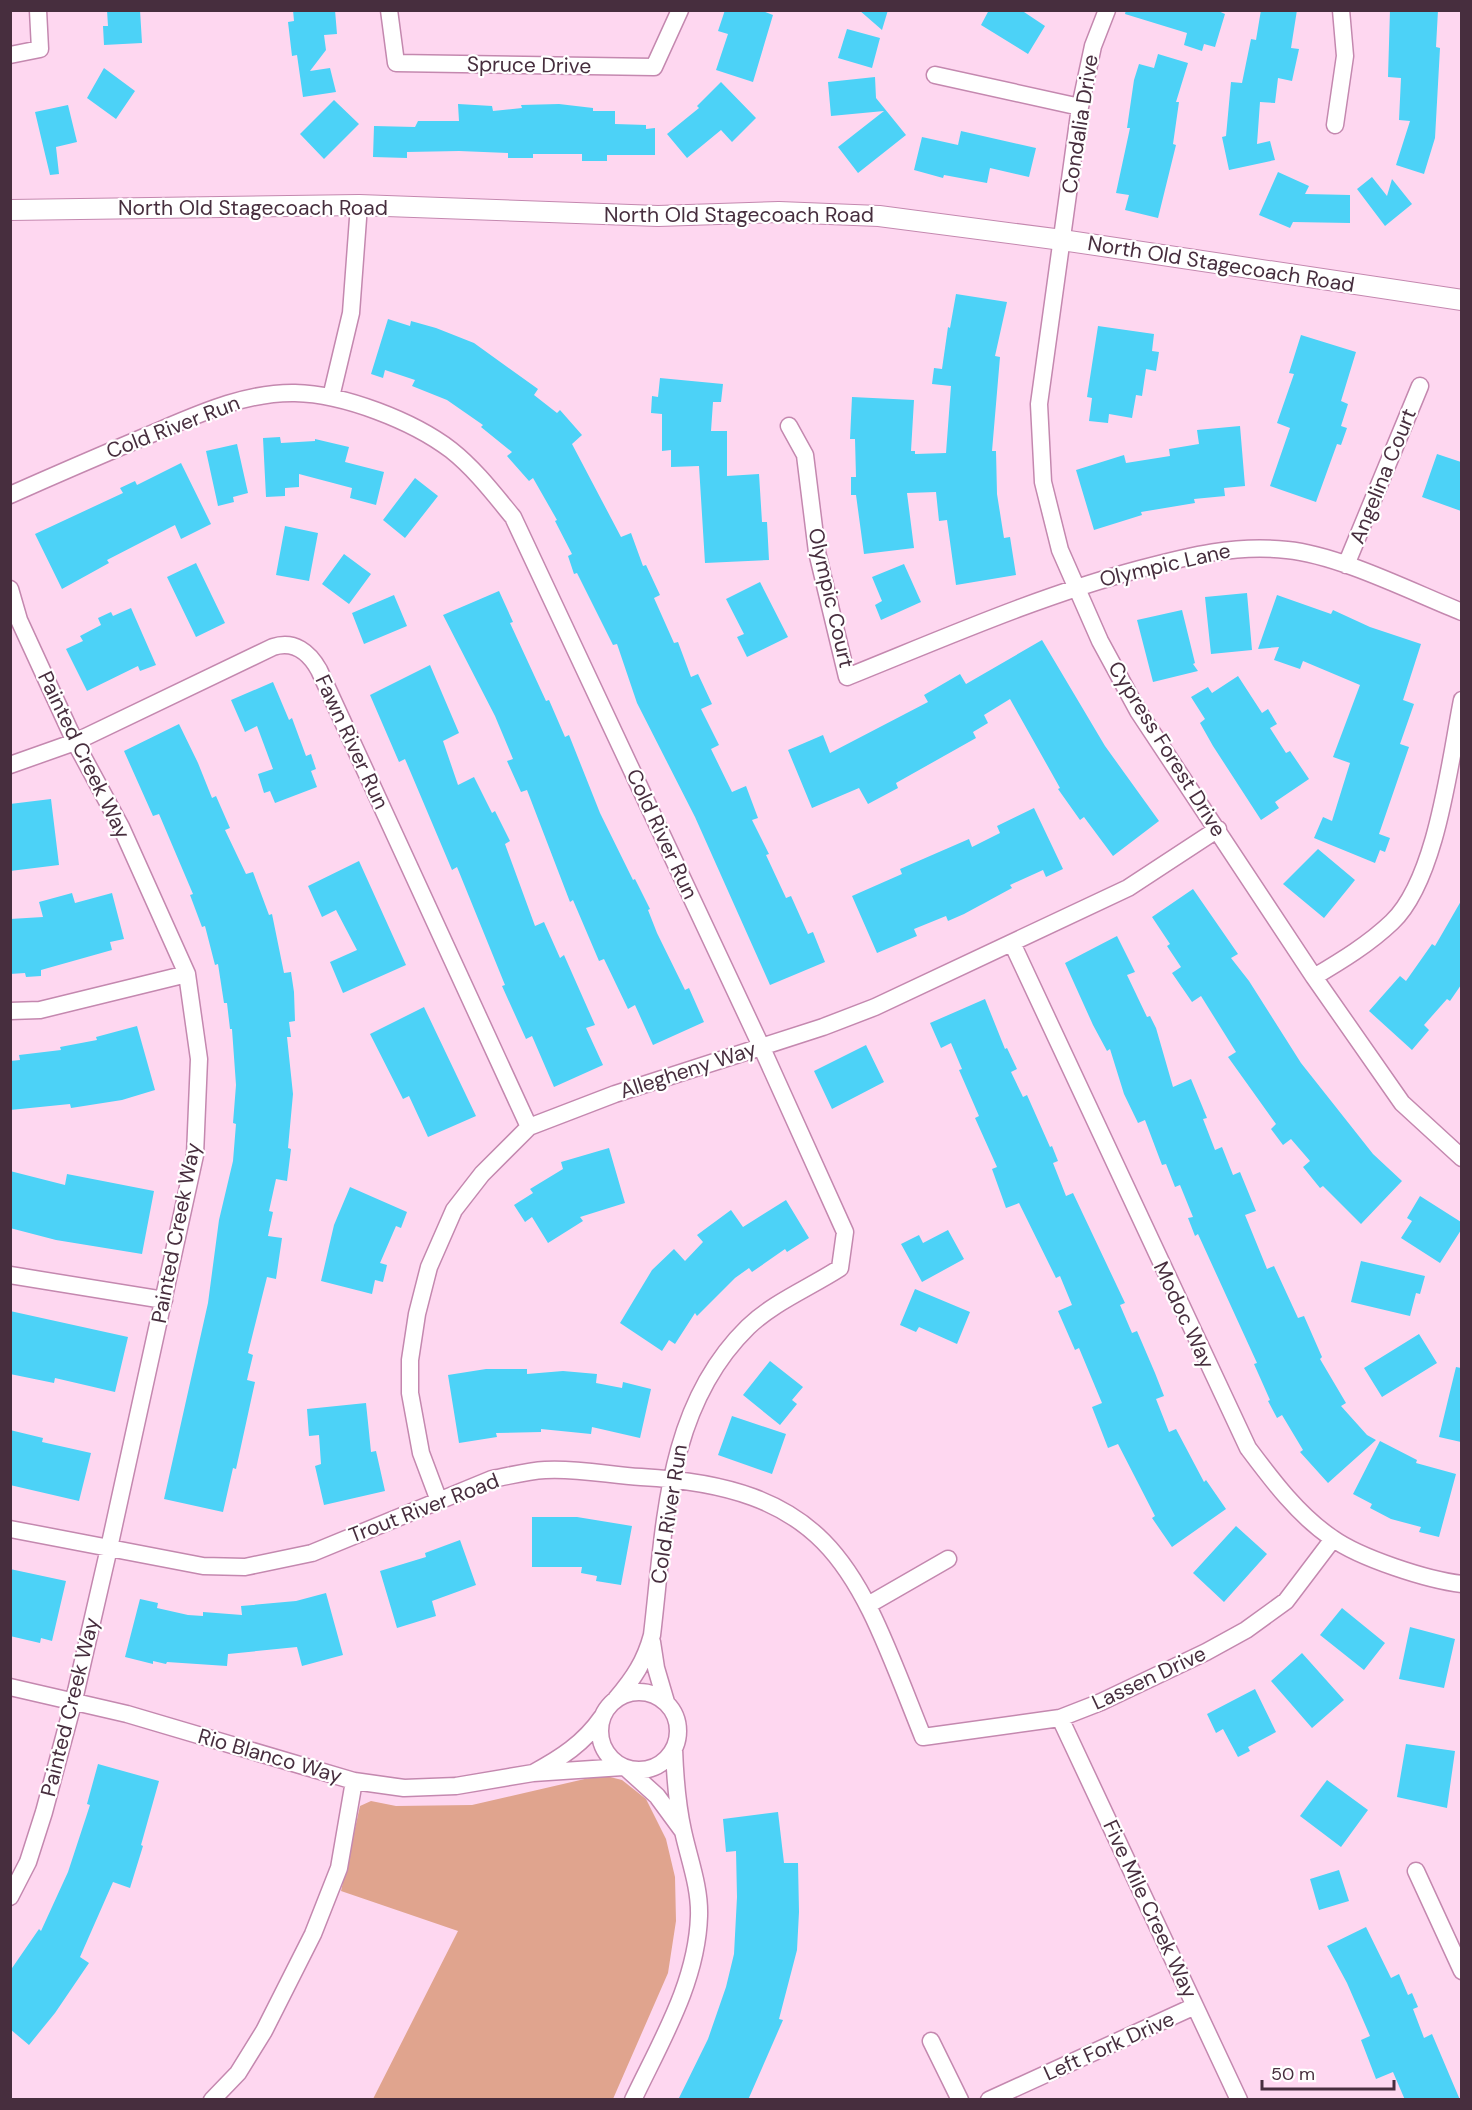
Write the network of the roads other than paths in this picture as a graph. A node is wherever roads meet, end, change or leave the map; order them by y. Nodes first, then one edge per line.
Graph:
1 (38, 10) edge
2 (389, 10) edge
3 (680, 10) edge
4 (1107, 10) edge
5 (1341, 10) edge
6 (10, 55) edge
7 (935, 75) dead end
8 (1080, 107) junction
9 (1335, 125) dead end
10 (359, 206) junction
11 (10, 210) edge
12 (1062, 240) junction
13 (1461, 300) edge
14 (1419, 386) dead end
15 (331, 397) junction
16 (789, 426) dead end
17 (10, 495) edge
18 (1346, 566) junction
19 (1074, 587) junction
20 (10, 589) edge
21 (1461, 612) edge
22 (1461, 700) edge
23 (75, 742) junction
24 (10, 765) edge
25 (1218, 829) junction
26 (1012, 943) junction
27 (187, 974) junction
28 (1314, 977) junction
29 (10, 1011) edge
30 (761, 1046) junction
31 (529, 1127) junction
32 (1461, 1158) edge
33 (10, 1275) edge
34 (164, 1300) junction
35 (671, 1479) junction
36 (439, 1500) junction
37 (10, 1529) edge
38 (1333, 1539) junction
39 (109, 1548) junction
40 (948, 1559) dead end
41 (1461, 1584) edge
42 (868, 1605) junction
43 (652, 1635) junction
44 (10, 1687) edge
45 (616, 1699) junction
46 (74, 1700) junction
47 (666, 1702) junction
48 (603, 1717) junction
49 (1060, 1718) junction
50 (923, 1737) joint
51 (674, 1749) junction
52 (625, 1768) junction
53 (533, 1773) junction
54 (354, 1781) junction
55 (682, 1830) junction
56 (1416, 1871) dead end
57 (10, 1897) edge
58 (1461, 1971) edge
59 (1195, 2006) junction
60 (931, 2041) dead end
61 (212, 2100) edge
62 (633, 2100) edge
63 (960, 2100) edge
64 (989, 2100) edge
65 (1239, 2100) edge

1 - 6 street
2 - 3 street, Spruce Drive
4 - 8 street, Condalia Drive
5 - 9 street
7 - 8 street
8 - 12 street, Condalia Drive
10 - 11 street, North Old Stagecoach Road
10 - 12 street, North Old Stagecoach Road
10 - 15 street
12 - 13 street, North Old Stagecoach Road
12 - 19 street, Cypress Forest Drive
14 - 18 street, Angelina Court
15 - 17 street, Cold River Run
15 - 30 street, Cold River Run
16 - 19 street, Olympic Court
18 - 19 street, Olympic Lane
18 - 21 street, Olympic Lane
19 - 25 street, Cypress Forest Drive
20 - 23 street, Painted Creek Way
22 - 28 street
23 - 24 street, Fawn River Run
23 - 27 street, Painted Creek Way
23 - 31 street, Fawn River Run
25 - 26 street, Allegheny Way
25 - 28 street, Cypress Forest Drive
26 - 30 street, Allegheny Way
26 - 38 street, Modoc Way
27 - 29 street
27 - 34 street, Painted Creek Way
28 - 32 street, Cypress Forest Drive
30 - 31 street, Allegheny Way
30 - 35 street, Cold River Run
31 - 36 street, Allegheny Way
33 - 34 street
34 - 39 street, Painted Creek Way
35 - 36 street, Trout River Road
35 - 42 street, Trout River Road
35 - 43 street, Cold River Run
36 - 39 street, Trout River Road
37 - 39 street, Trout River Road
38 - 41 street, Modoc Way
38 - 49 street, Lassen Drive
39 - 46 street, Painted Creek Way
40 - 42 street
42 - 50 street, Trout River Road
43 - 45 street, Cold River Run
43 - 47 street, Cold River Run
44 - 46 street, Rio Blanco Way
45 - 47 street
45 - 48 street
46 - 54 street, Rio Blanco Way
46 - 57 street, Painted Creek Way
47 - 51 street
48 - 52 street
48 - 53 street, Rio Blanco Way
49 - 50 street, Lassen Drive
49 - 59 street, Five Mile Creek Way
51 - 52 street
51 - 55 street
52 - 53 street, Rio Blanco Way
52 - 55 street
53 - 54 street, Rio Blanco Way
54 - 61 street
55 - 62 street
56 - 58 street
59 - 64 street, Left Fork Drive
59 - 65 street, Five Mile Creek Way
60 - 63 street

